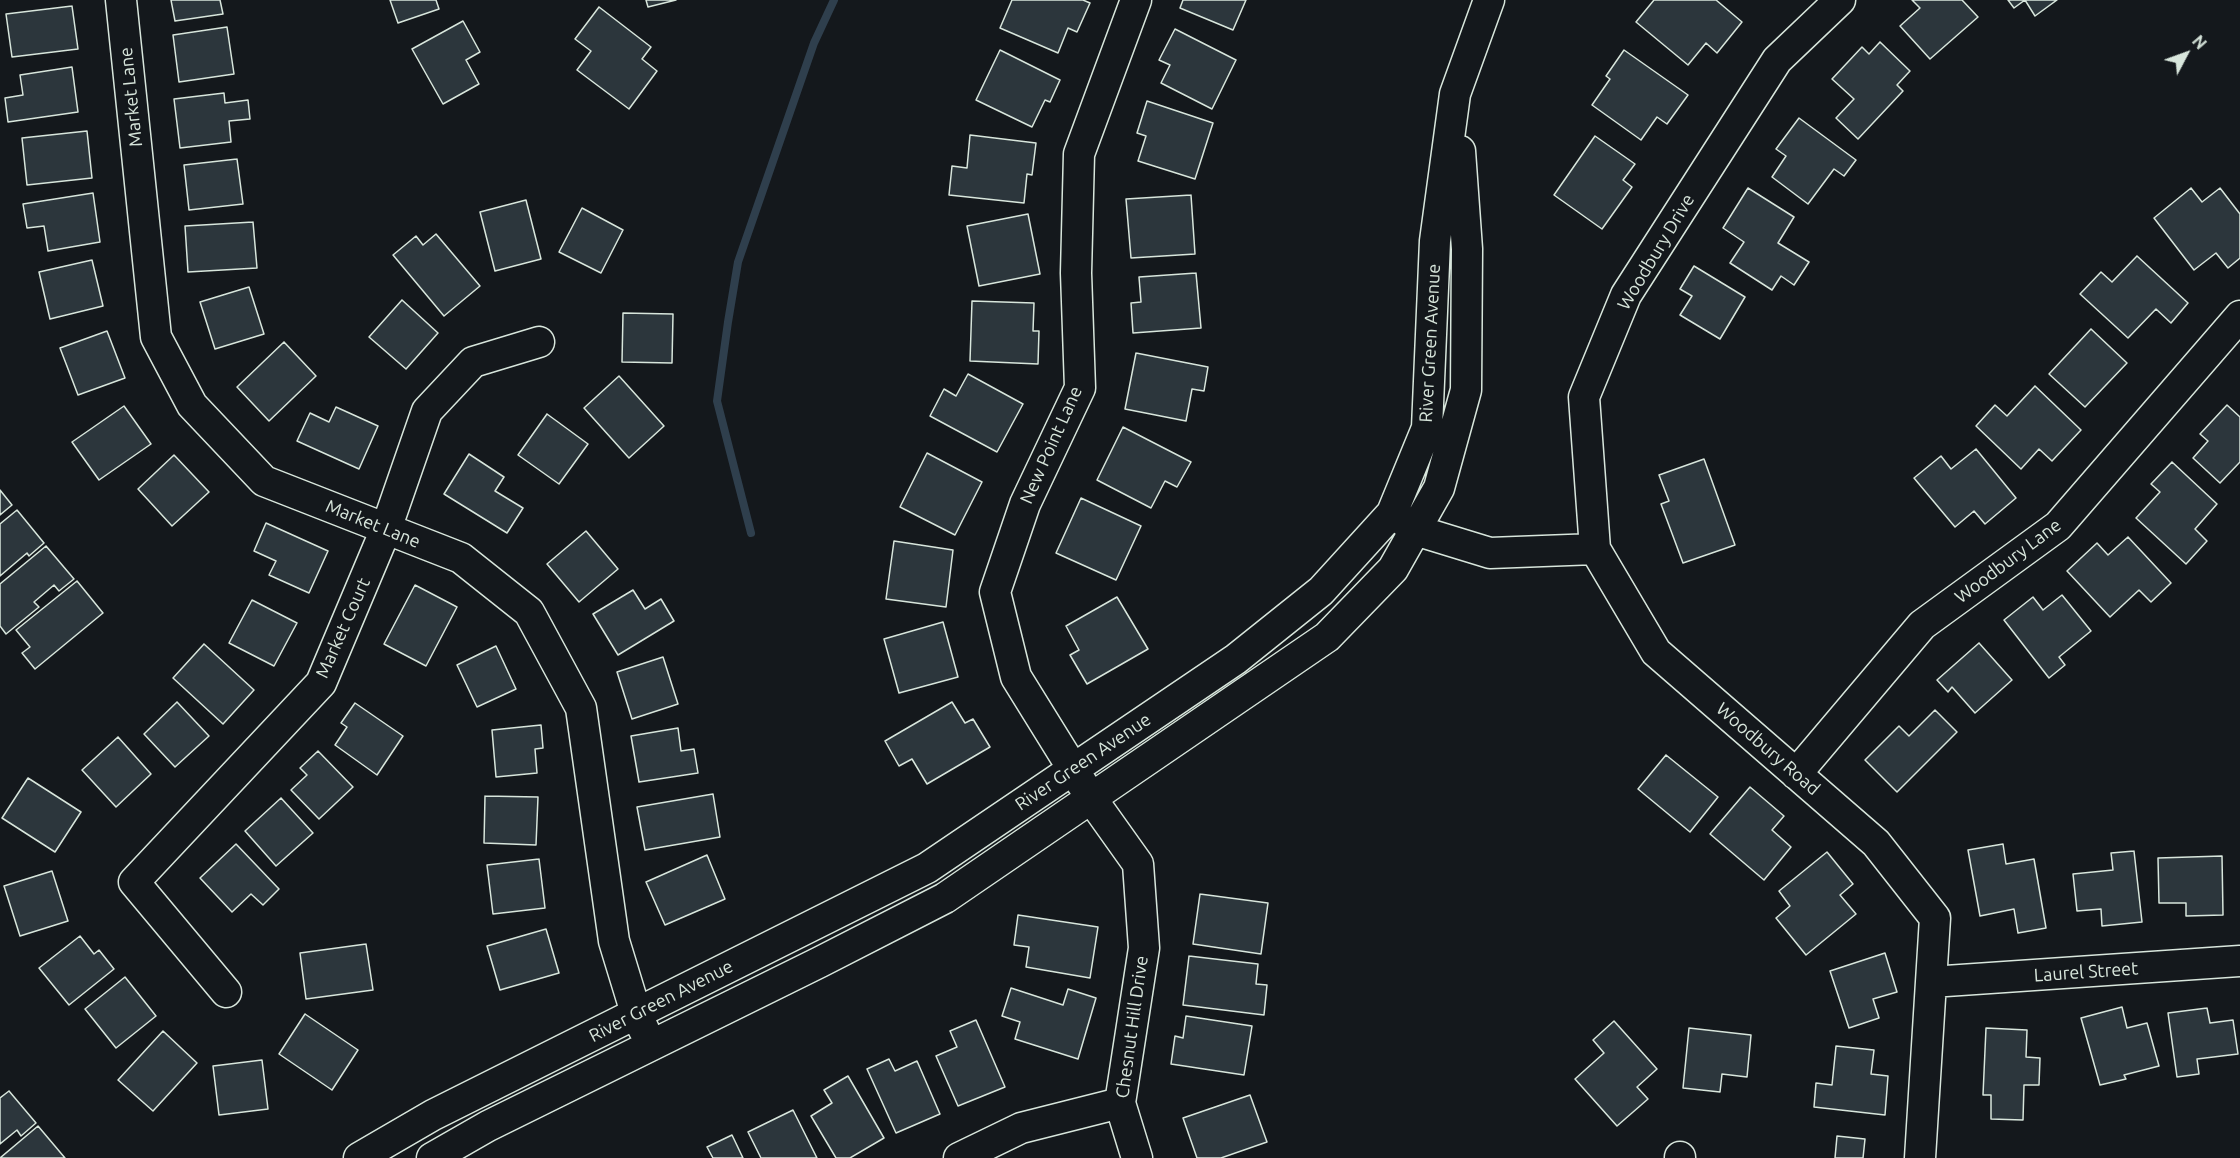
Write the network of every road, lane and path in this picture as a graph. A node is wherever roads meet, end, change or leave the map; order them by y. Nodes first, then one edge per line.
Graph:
1 (122, 0) edge
2 (1136, 0) edge
3 (1489, 0) edge
4 (1840, 0) edge
5 (2240, 316) edge
6 (539, 342) dead end
7 (1404, 521) junction
8 (386, 529) junction
9 (1595, 549) junction
10 (1073, 769) junction
11 (1796, 774) junction
12 (1092, 798) junction
13 (2240, 961) edge
14 (1931, 982) junction
15 (226, 992) dead end
16 (636, 1014) junction
17 (652, 1045) junction
18 (1119, 1103) junction
19 (359, 1158) edge
20 (432, 1158) edge
21 (959, 1158) edge
22 (1137, 1158) edge
23 (1920, 1158) edge

1 - 8 street, Market Lane
2 - 10 street, New Point Lane
3 - 7 street, River Green Avenue
4 - 9 street, Woodbury Drive
5 - 11 street, Woodbury Lane
6 - 8 street, Market Court
7 - 9 street
7 - 10 street, River Green Avenue
7 - 12 street, River Green Avenue
8 - 15 street, Market Court
8 - 16 street, Market Lane
9 - 11 street, Woodbury Road
10 - 12 street, Chesnut Hill Drive
10 - 16 street, River Green Avenue
11 - 14 street, Woodbury Road
12 - 17 street, River Green Avenue
12 - 18 street, Chesnut Hill Drive
13 - 14 street, Laurel Street
14 - 23 street, Woodbury Road
16 - 17 street, Market Lane
16 - 19 street, River Green Avenue
17 - 20 street, River Green Avenue
18 - 21 street
18 - 22 street, Chesnut Hill Drive

